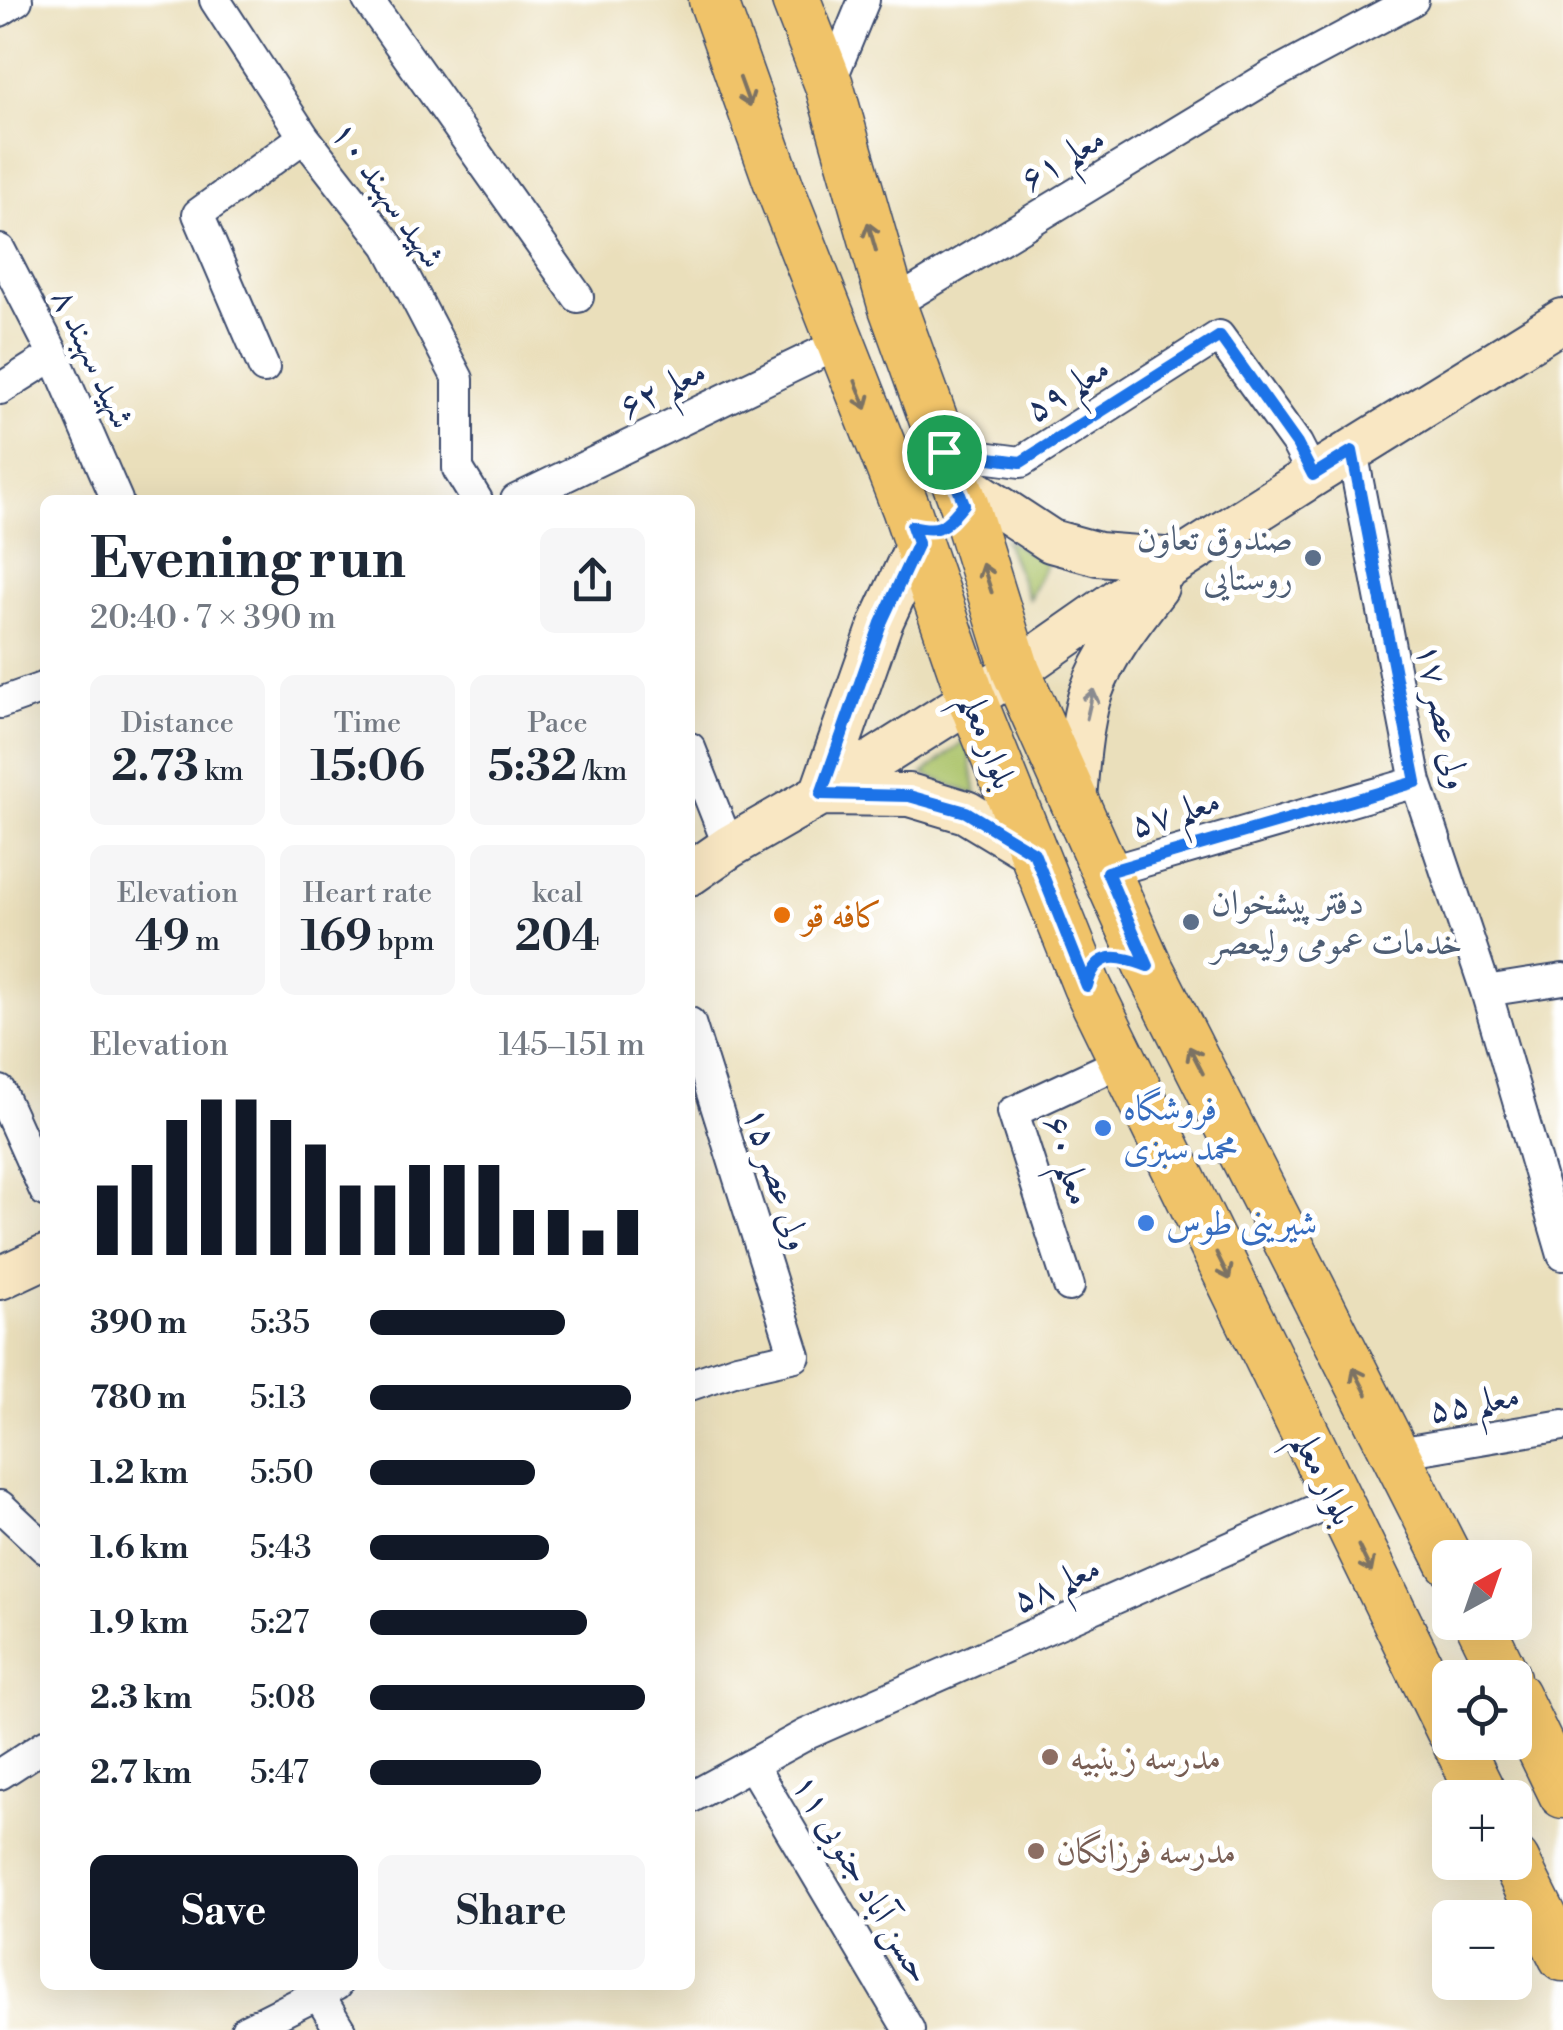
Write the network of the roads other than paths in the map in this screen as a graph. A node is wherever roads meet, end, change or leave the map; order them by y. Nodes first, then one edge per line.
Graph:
1 (17, 0) edge
2 (215, 0) edge
3 (368, 0) edge
4 (713, 0) edge
5 (796, 0) edge
6 (864, 0) edge
7 (1413, 0) edge
8 (0, 11) edge
9 (830, 85) junction
10 (304, 137) junction
11 (0, 250) edge
12 (578, 297) dead end
13 (892, 305) junction
14 (1563, 320) edge
15 (841, 344) junction
16 (54, 355) junction
17 (264, 368) dead end
18 (0, 390) edge
19 (1352, 451) junction
20 (1313, 475) junction
21 (954, 478) junction
22 (115, 495) edge
23 (474, 495) edge
24 (526, 495) edge
25 (915, 534) junction
26 (1174, 564) junction
27 (1016, 671) junction
28 (40, 689) edge
29 (971, 697) junction
30 (0, 702) edge
31 (695, 761) edge
32 (1416, 782) junction
33 (821, 794) junction
34 (1075, 800) junction
35 (729, 847) junction
36 (1034, 853) junction
37 (695, 871) edge
38 (1107, 872) junction
39 (1148, 966) junction
40 (1563, 979) edge
41 (1087, 986) junction
42 (1486, 991) junction
43 (695, 1039) edge
44 (1123, 1061) junction
45 (0, 1090) edge
46 (40, 1181) edge
47 (1563, 1255) edge
48 (40, 1259) edge
49 (0, 1278) edge
50 (1068, 1286) dead end
51 (695, 1383) edge
52 (1563, 1424) edge
53 (1397, 1454) junction
54 (1336, 1501) junction
55 (0, 1506) edge
56 (1439, 1540) edge
57 (40, 1543) edge
58 (1432, 1694) edge
59 (1532, 1730) edge
60 (40, 1748) edge
61 (752, 1765) junction
62 (0, 1774) edge
63 (1563, 1794) edge
64 (695, 1795) edge
65 (1525, 1880) edge
66 (1563, 1957) edge
67 (327, 1990) edge
68 (246, 2030) edge
69 (340, 2030) edge
70 (910, 2030) edge

1 - 8 street
2 - 10 street, شهید سهبند ۱۰
3 - 12 street
4 -> 15 main road, بلوار معلم
5 - 9 main road, بلوار معلم
6 - 9 street
7 - 13 street, معلم ۶۱
13 -> 9 main road, بلوار معلم
10 - 17 street
10 - 23 street, شهید سهبند ۱۰
11 - 16 street, شهید سهبند ۸
13 - 21 main road, بلوار معلم
14 - 19 main road
15 - 24 street, معلم ۶۲
15 -> 25 main road, بلوار معلم
16 - 18 street
16 - 22 street, شهید سهبند ۸
19 - 20 main road
19 - 32 street, ولی عصر ۱۷
20 - 21 street, معلم ۵۹
20 - 26 main road
21 - 25 main road
21 - 26 main road
27 -> 21 main road, بلوار معلم
25 - 29 main road, بلوار معلم
25 - 33 main road
26 - 27 main road
34 -> 26 main road
27 - 29 main road
27 - 34 main road, بلوار معلم
28 - 30 street
29 - 33 main road
29 - 36 main road, بلوار معلم
31 - 35 street
32 - 38 street, معلم ۵۷
32 - 42 street, ولی عصر ۱۷
33 - 35 main road
33 - 36 main road
34 - 38 main road, بلوار معلم
35 - 37 main road
36 - 41 main road, بلوار معلم
38 - 39 main road, بلوار معلم
39 - 41 main road
53 -> 39 main road, بلوار معلم
40 - 42 street
41 - 44 main road, بلوار معلم
42 - 47 street, ولی عصر ۱۷
43 - 51 street, ولی عصر ۱۵
44 - 50 street, معلم ۶۰
44 -> 54 main road, بلوار معلم
45 - 46 street
48 - 49 main road
52 - 53 street, معلم ۵۵
53 - 56 main road, بلوار معلم
54 -> 58 main road, بلوار معلم
54 - 61 street, معلم ۵۸
55 - 57 street
59 - 63 main road
60 - 62 street
61 - 64 street, معلم ۵۸
61 - 70 street, حسن آباد جنوبی ۱۱
65 - 66 main road
67 - 68 street
67 - 69 street

